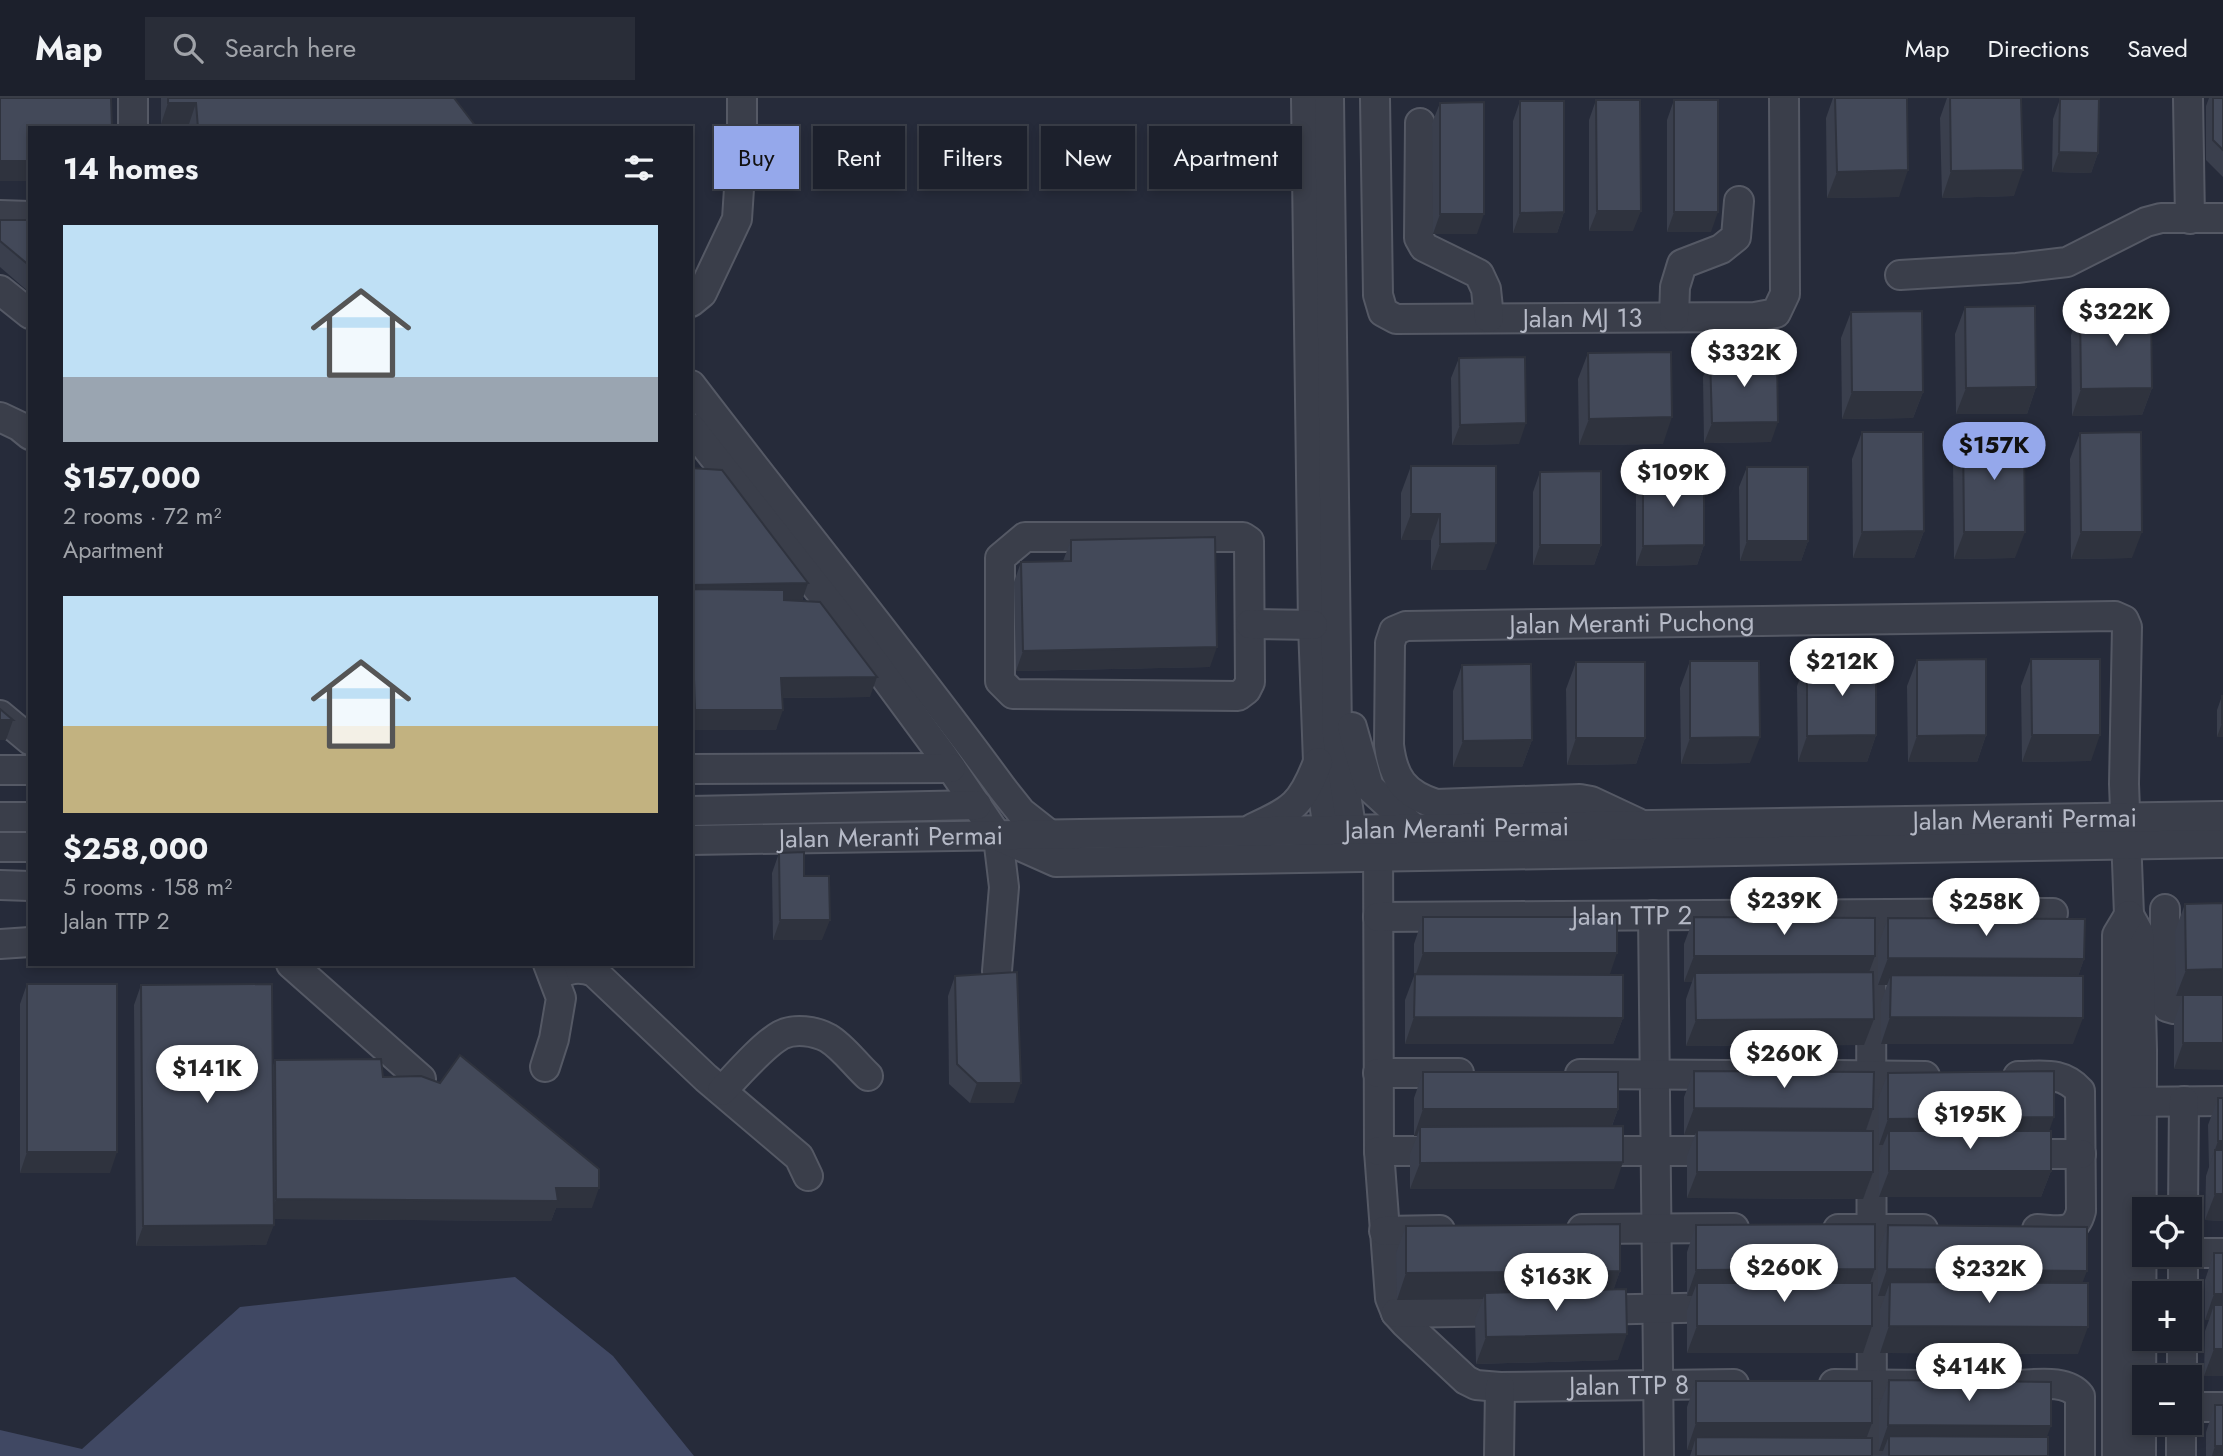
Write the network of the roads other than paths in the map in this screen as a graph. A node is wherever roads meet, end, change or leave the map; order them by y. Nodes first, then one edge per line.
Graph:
1 (133, 98) edge
2 (741, 98) edge
3 (1306, 98) edge
4 (1329, 98) edge
5 (1375, 98) edge
6 (1784, 98) edge
7 (2196, 99) edge
8 (1420, 123) dead end
9 (133, 126) edge
10 (1739, 201) dead end
11 (0, 215) edge
12 (28, 216) edge
13 (2223, 218) edge
14 (2190, 219) junction
15 (1900, 275) dead end
16 (0, 290) edge
17 (693, 300) edge
18 (28, 312) edge
19 (1674, 317) junction
20 (1489, 318) junction
21 (693, 388) edge
22 (0, 417) edge
23 (28, 433) edge
24 (693, 433) edge
25 (705, 464) edge
26 (1250, 624) junction
27 (1313, 625) junction
28 (1336, 670) junction
29 (0, 715) edge
30 (28, 738) edge
31 (1318, 762) junction
32 (951, 768) junction
33 (693, 769) edge
34 (0, 770) edge
35 (28, 770) edge
36 (977, 805) junction
37 (693, 811) edge
38 (2223, 816) edge
39 (0, 817) edge
40 (28, 817) edge
41 (1644, 826) junction
42 (1416, 830) junction
43 (2127, 831) junction
44 (1244, 832) junction
45 (1049, 834) junction
46 (998, 837) junction
47 (693, 840) edge
48 (2223, 843) edge
49 (1354, 844) junction
50 (28, 847) edge
51 (0, 848) edge
52 (0, 886) edge
53 (28, 886) edge
54 (1871, 913) junction
55 (2053, 913) dead end
56 (2129, 913) junction
57 (1653, 915) junction
58 (1378, 917) junction
59 (28, 942) edge
60 (0, 944) edge
61 (293, 966) edge
62 (551, 970) edge
63 (998, 971) edge
64 (2223, 1009) edge
65 (545, 1067) dead end
66 (1378, 1073) junction
67 (1489, 1073) edge
68 (1558, 1074) edge
69 (1655, 1074) junction
70 (1750, 1075) edge
71 (1804, 1075) edge
72 (1872, 1075) junction
73 (868, 1076) dead end
74 (1951, 1076) edge
75 (1991, 1076) edge
76 (421, 1079) edge
77 (722, 1091) junction
78 (2184, 1101) junction
79 (2223, 1101) edge
80 (2128, 1102) junction
81 (1379, 1151) junction
82 (1476, 1151) edge
83 (1559, 1151) edge
84 (1656, 1151) junction
85 (1750, 1152) edge
86 (1858, 1153) junction
87 (1900, 1153) edge
88 (1983, 1153) edge
89 (2081, 1154) junction
90 (808, 1176) dead end
91 (2183, 1197) edge
92 (1657, 1228) junction
93 (1764, 1228) edge
94 (1818, 1228) edge
95 (1561, 1229) edge
96 (1872, 1229) junction
97 (1951, 1229) edge
98 (2016, 1229) edge
99 (1466, 1230) edge
100 (1384, 1231) junction
101 (2202, 1253) edge
102 (2223, 1253) edge
103 (1872, 1302) junction
104 (1942, 1303) edge
105 (1805, 1304) edge
106 (1752, 1306) edge
107 (1658, 1309) junction
108 (1396, 1313) junction
109 (1659, 1384) junction
110 (1765, 1384) edge
111 (1805, 1384) edge
112 (1872, 1384) junction
113 (1488, 1386) junction
114 (2129, 1387) junction
115 (2202, 1407) edge
116 (2223, 1407) edge
117 (2181, 1435) edge
118 (1499, 1456) edge
119 (1659, 1456) edge
120 (1872, 1456) edge
121 (2080, 1456) edge
122 (2117, 1456) edge
123 (2141, 1456) edge
124 (2181, 1456) edge

1 - 9 street
2 - 17 street
3 - 27 street
4 - 28 street
5 - 20 street, Jalan MJ 13
6 - 19 street, Jalan MJ 13
7 - 14 street
8 - 20 street
10 - 19 street
11 - 12 street
13 - 14 street
14 - 15 street
16 - 18 street
19 - 20 street, Jalan MJ 13
21 - 45 street
22 - 23 street
24 - 25 street
25 - 32 street
26 - 26 street
26 - 27 street
27 - 31 street
28 - 42 street
28 - 49 street
29 - 30 street
31 - 44 street
31 - 49 street
32 - 33 street
32 - 36 street
34 - 35 street
36 - 37 street, Jalan Meranti Permai
36 - 46 street
38 - 43 street, Jalan Meranti Permai
39 - 40 street
41 - 42 street, Jalan Meranti Permai
41 - 43 street, Jalan Meranti Permai
41 - 43 street, Jalan Meranti Puchong
42 - 49 street, Jalan Meranti Permai
43 - 48 street
43 - 49 street
43 - 56 street, Jalan Meranti Puchong
44 - 45 street, Jalan Meranti Permai
44 - 49 street, Jalan Meranti Permai
45 - 46 street, Jalan Meranti Permai
46 - 47 street, Jalan Meranti Permai
46 - 49 street
46 - 63 street
49 - 58 street
50 - 51 street
52 - 53 street
54 - 55 street, Jalan TTP 2
54 - 57 street, Jalan TTP 2
54 - 72 street
56 - 64 street
56 - 80 street, Jalan Meranti Puchong
57 - 58 street, Jalan TTP 2
57 - 69 street
58 - 66 street
59 - 60 street
61 - 76 street
62 - 65 street
62 - 77 street
66 - 67 street
66 - 81 street
68 - 69 street
69 - 70 street
69 - 84 street
71 - 72 street
72 - 74 street
72 - 86 street
73 - 77 street
75 - 89 street
77 - 90 street
78 - 79 street
78 - 80 street
78 - 91 street
80 - 114 street, Jalan Meranti Puchong
81 - 82 street
81 - 100 street
83 - 84 street
84 - 85 street
84 - 92 street
86 - 87 street
86 - 96 street
88 - 89 street
89 - 98 street
92 - 93 street
92 - 95 street
92 - 107 street
94 - 96 street
96 - 97 street
96 - 103 street
99 - 100 street
100 - 108 street
101 - 102 street
103 - 104 street
103 - 105 street
103 - 112 street
106 - 107 street
107 - 108 street
107 - 109 street
108 - 113 street
109 - 110 street, Jalan TTP 8
109 - 113 street, Jalan TTP 8
109 - 119 street
111 - 112 street
112 - 120 street
112 - 121 street
113 - 118 street
114 - 122 street
114 - 123 street
115 - 116 street
117 - 124 street

